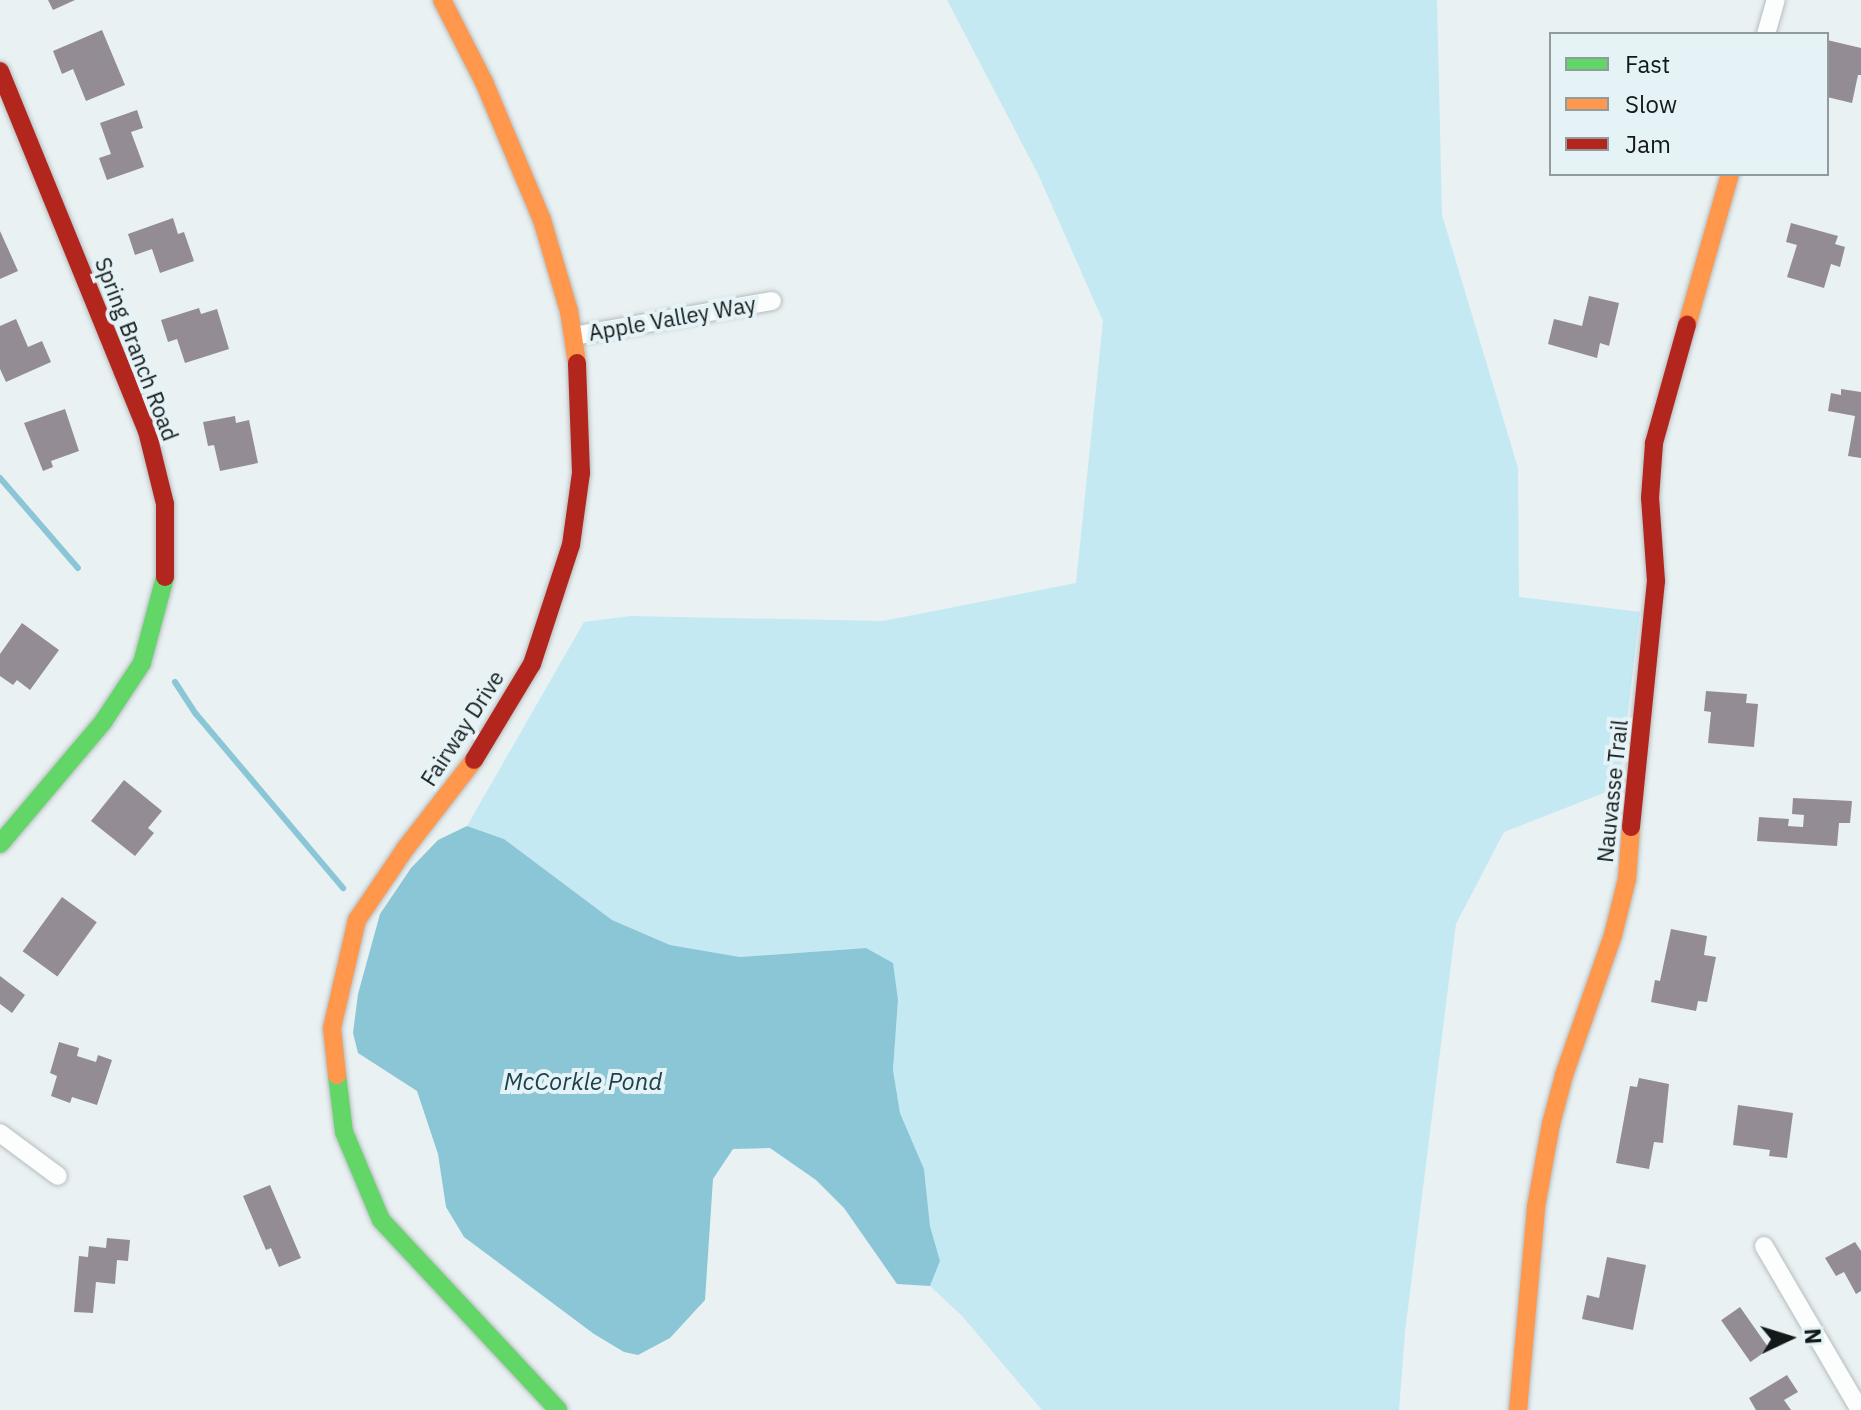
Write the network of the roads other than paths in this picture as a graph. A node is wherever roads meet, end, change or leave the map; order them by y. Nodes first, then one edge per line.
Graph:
1 (442, 0) edge
2 (1776, 0) edge
3 (1767, 32) edge
4 (0, 71) edge
5 (1729, 176) edge
6 (772, 301) dead end
7 (573, 336) junction
8 (0, 844) edge
9 (0, 1133) edge
10 (58, 1176) dead end
11 (1764, 1246) dead end
12 (558, 1410) edge
13 (1518, 1410) edge
14 (1860, 1410) edge

1 - 7 street, Fairway Drive
2 - 3 street
4 - 8 street, Spring Branch Road
5 - 13 street, Nauvasse Trail
6 - 7 street, Apple Valley Way
7 - 12 street, Fairway Drive
9 - 10 street
11 - 14 street

